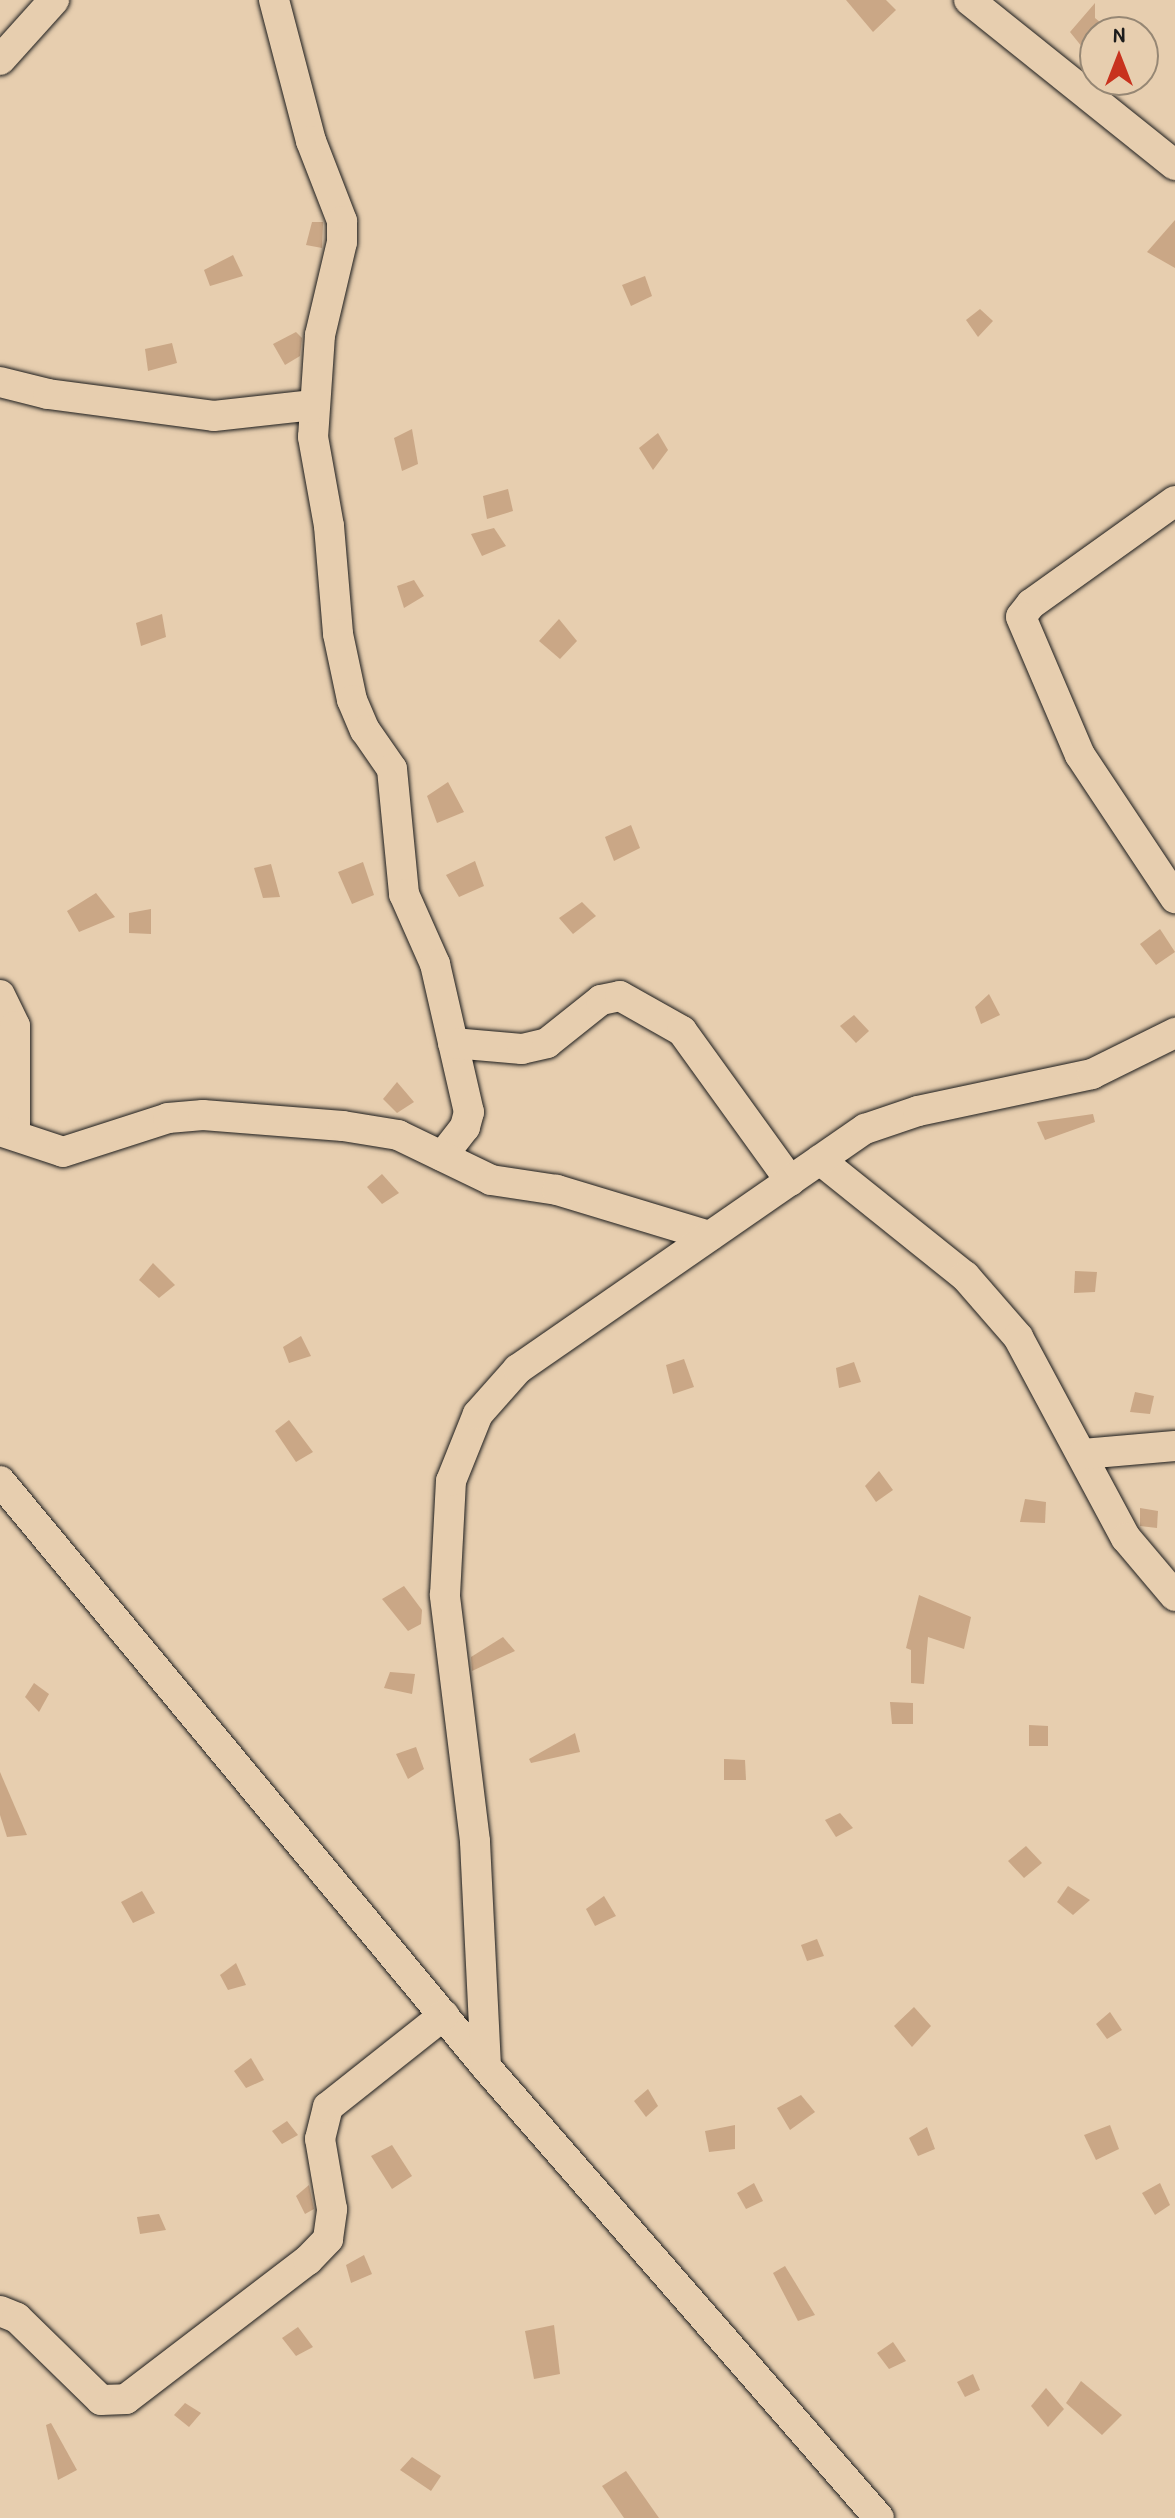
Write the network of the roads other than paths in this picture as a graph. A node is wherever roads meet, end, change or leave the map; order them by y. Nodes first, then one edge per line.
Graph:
1 (54, 0) edge
2 (274, 0) edge
3 (969, 0) edge
4 (0, 60) edge
5 (1175, 165) edge
6 (0, 382) edge
7 (313, 405) junction
8 (1175, 501) edge
9 (1175, 898) edge
10 (0, 995) edge
11 (1175, 1033) edge
12 (453, 1043) junction
13 (7, 1132) edge
14 (442, 1156) junction
15 (820, 1160) junction
16 (790, 1181) junction
17 (709, 1236) junction
18 (1175, 1446) edge
19 (1083, 1454) junction
20 (0, 1481) edge
21 (1175, 1596) edge
22 (444, 2015) junction
23 (486, 2067) junction
24 (0, 2311) edge
25 (879, 2518) edge

1 - 4 street
2 - 7 street
3 - 5 street
6 - 7 street
7 - 12 street
8 - 9 street
10 - 13 street
11 - 15 street
12 - 14 street
12 - 16 street
13 - 14 street
14 - 17 street
15 - 16 street
15 - 19 street
16 - 17 street
17 - 23 street
18 - 19 street
19 - 21 street
20 - 22 street
22 - 23 street
22 - 24 street
23 - 25 street

